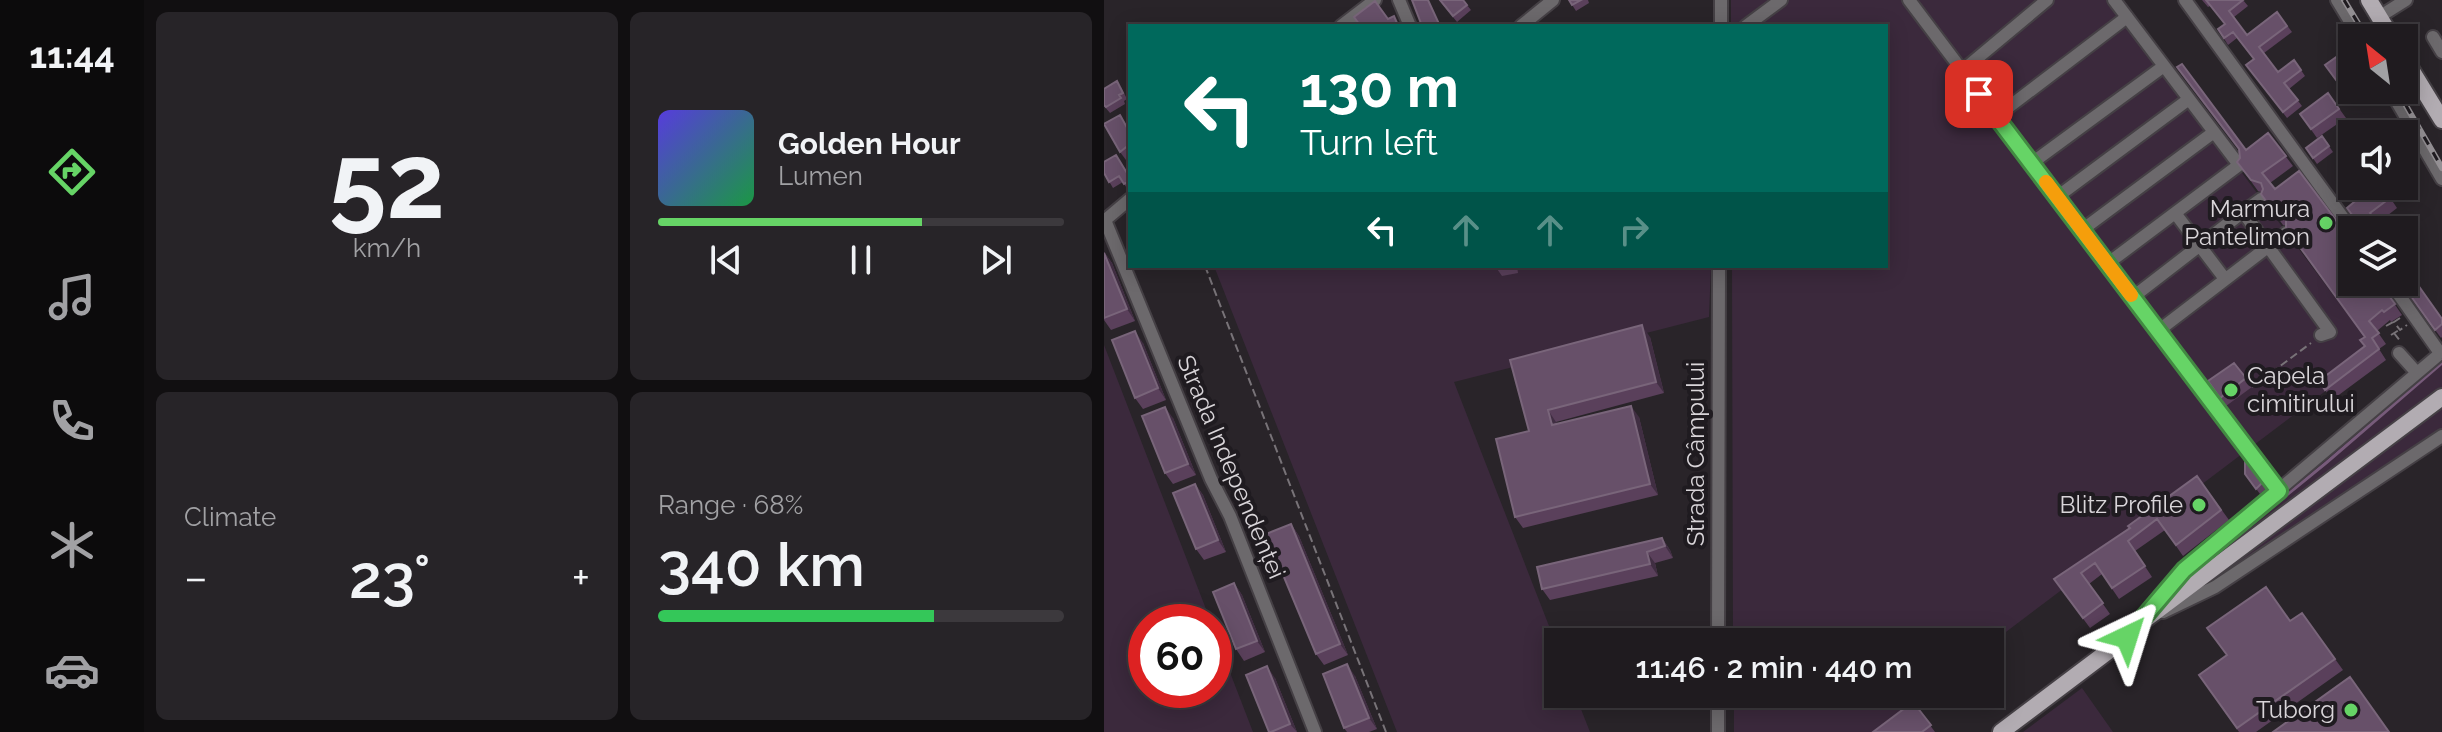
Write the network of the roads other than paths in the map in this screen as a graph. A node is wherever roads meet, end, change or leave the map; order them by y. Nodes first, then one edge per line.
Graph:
1 (1375, 0) edge
2 (1399, 0) edge
3 (1553, 0) edge
4 (1721, 0) edge
5 (1781, 0) edge
6 (1909, 0) edge
7 (2047, 0) edge
8 (2114, 0) edge
9 (2185, 0) edge
10 (2337, 0) edge
11 (2369, 0) edge
12 (2406, 0) edge
13 (2127, 17) junction
14 (2379, 17) junction
15 (1344, 24) edge
16 (1409, 24) edge
17 (1523, 24) edge
18 (1721, 24) edge
19 (1749, 24) edge
20 (2352, 24) edge
21 (2383, 24) edge
22 (2433, 37) dead end
23 (2442, 52) edge
24 (2164, 66) junction
25 (1962, 71) junction
26 (2418, 76) edge
27 (2189, 99) junction
28 (2436, 99) edge
29 (2398, 104) edge
30 (1997, 116) junction
31 (2442, 120) edge
32 (2214, 132) junction
33 (2032, 163) junction
34 (2442, 179) edge
35 (2057, 197) junction
36 (2261, 199) edge
37 (1128, 201) edge
38 (2243, 212) junction
39 (2175, 213) junction
40 (2342, 216) edge
41 (1104, 221) edge
42 (2082, 230) junction
43 (2286, 233) edge
44 (2200, 246) junction
45 (2267, 247) junction
46 (2107, 264) junction
47 (1719, 268) edge
48 (2225, 279) junction
49 (2400, 296) edge
50 (2133, 297) junction
51 (2158, 331) junction
52 (2321, 335) road end
53 (2441, 352) edge
54 (2399, 353) dead end
55 (2417, 373) junction
56 (2442, 397) edge
57 (2442, 436) edge
58 (2279, 491) junction
59 (2136, 626) junction
60 (1718, 628) edge
61 (1718, 708) edge
62 (1315, 732) edge
63 (1718, 732) edge
64 (1988, 732) edge
65 (2001, 732) edge

1 - 15 street
2 - 16 street
3 - 17 street
4 - 18 street
5 - 19 street
6 - 25 street
7 - 25 street
8 - 13 street
9 - 40 street
10 - 20 street
11 - 14 main road
12 - 14 street
13 - 24 street
13 - 30 street
14 - 21 main road
22 - 23 street
24 - 27 street
24 - 33 street
25 - 30 street
26 - 28 main road
27 - 32 street
27 - 35 street
28 - 31 main road
29 - 34 street
30 - 33 street
32 - 39 street
32 - 42 street
33 - 35 street
35 - 42 street
36 - 38 street
37 - 41 street
38 - 44 street
38 - 45 street
39 - 44 street
39 - 46 street
41 - 62 street, Strada Independenței
42 - 46 street
43 - 45 street
44 - 48 street
44 - 50 street
45 - 48 street
45 - 52 street
46 - 50 street
47 - 60 street, Strada Câmpului
48 - 51 street
49 - 53 street
50 - 51 street
51 - 58 street
53 - 55 street
54 - 55 street
55 - 58 street
56 - 59 main road
57 - 59 street
58 - 59 street
59 - 64 main road
59 - 65 main road
61 - 63 street

